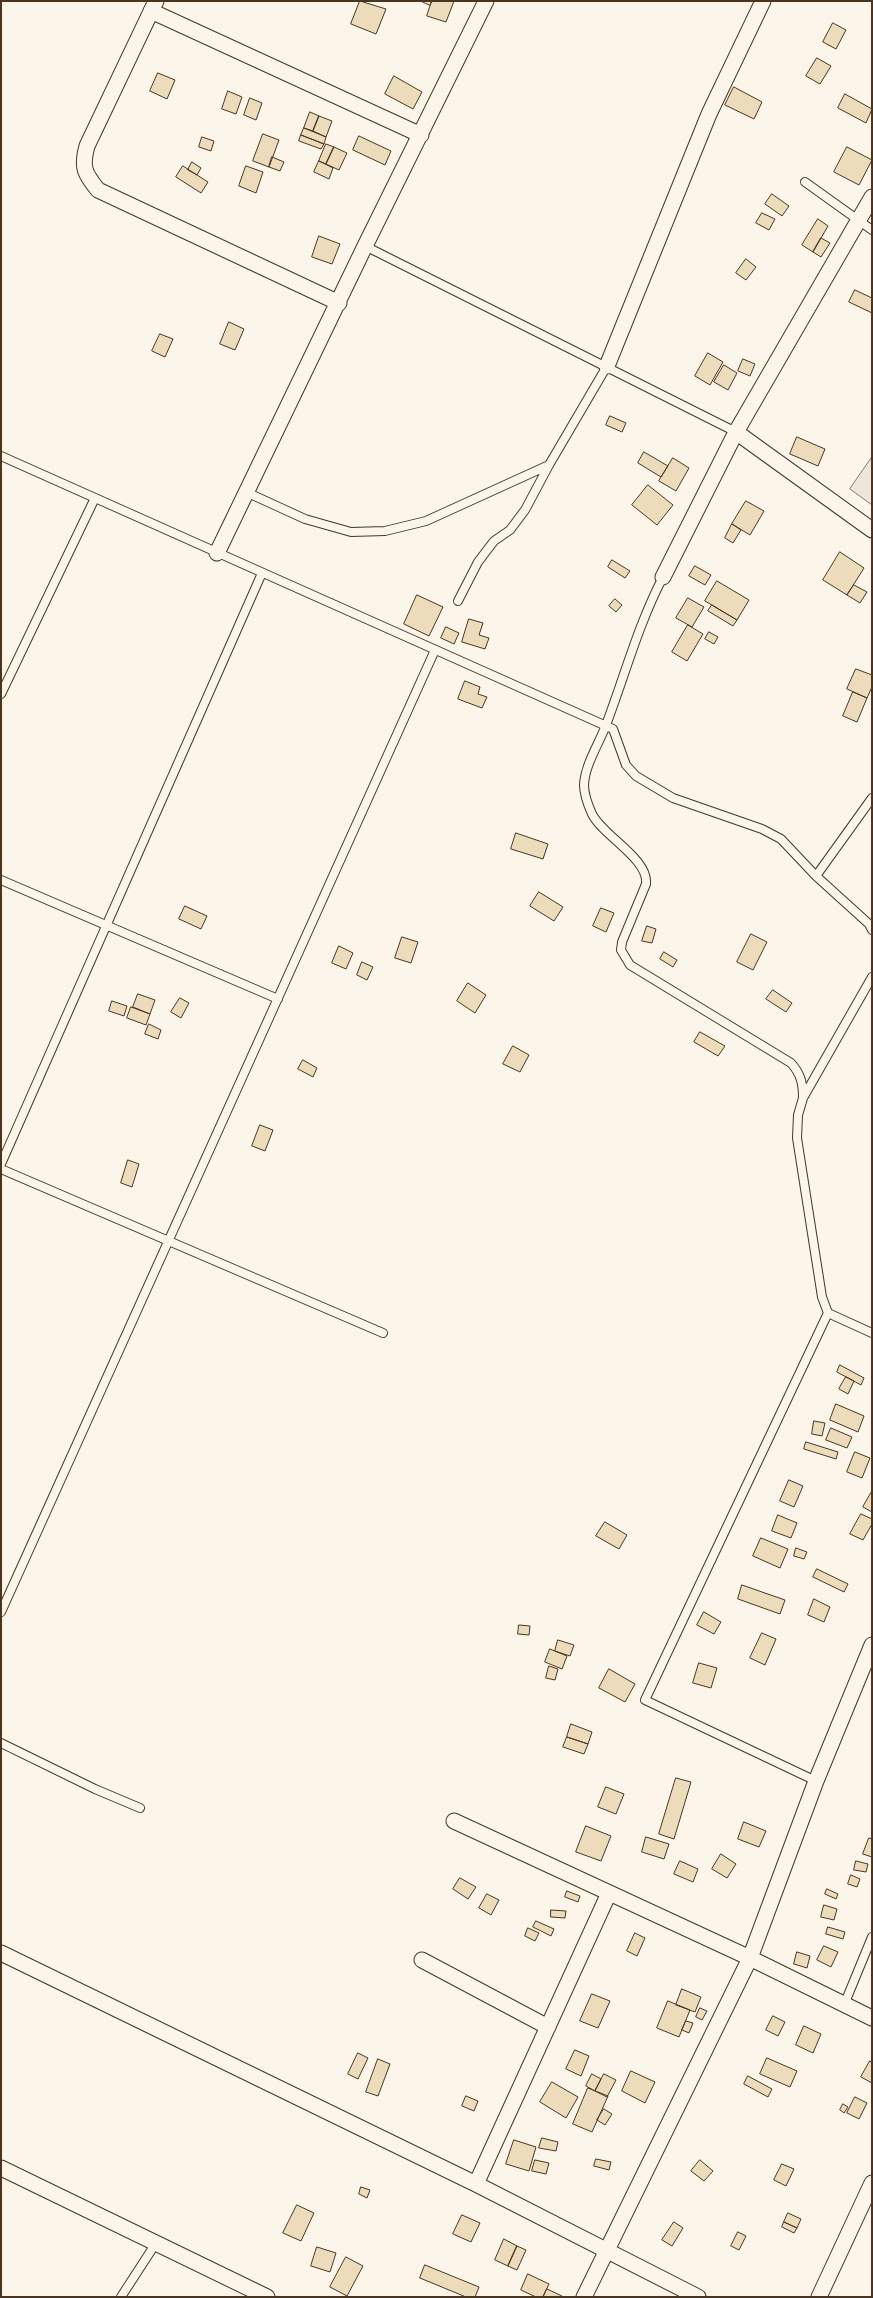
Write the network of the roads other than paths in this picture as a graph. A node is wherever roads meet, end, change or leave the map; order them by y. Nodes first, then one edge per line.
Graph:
1 (486, 1) edge
2 (763, 1) edge
3 (154, 6) edge
4 (421, 135) junction
5 (805, 182) dead end
6 (872, 197) edge
7 (858, 221) junction
8 (872, 230) edge
9 (365, 246) junction
10 (339, 303) junction
11 (607, 366) junction
12 (736, 432) junction
13 (1, 456) edge
14 (549, 465) junction
15 (246, 492) junction
16 (95, 498) junction
17 (872, 530) edge
18 (216, 556) junction
19 (262, 573) junction
20 (663, 577) joint
21 (458, 601) dead end
22 (435, 650) junction
23 (5, 677) edge
24 (1, 694) edge
25 (606, 726) junction
26 (872, 798) edge
27 (816, 876) junction
28 (1, 880) edge
29 (106, 925) junction
30 (872, 930) edge
31 (872, 977) edge
32 (278, 999) junction
33 (803, 1098) junction
34 (1, 1164) edge
35 (1, 1168) edge
36 (169, 1241) junction
37 (828, 1313) junction
38 (383, 1333) dead end
39 (872, 1333) edge
40 (1, 1612) edge
41 (872, 1645) edge
42 (1, 1743) edge
43 (816, 1781) junction
44 (140, 1808) dead end
45 (454, 1820) dead end
46 (609, 1893) junction
47 (872, 1938) edge
48 (1, 1953) edge
49 (750, 1958) junction
50 (422, 1960) dead end
51 (844, 2005) junction
52 (872, 2018) edge
53 (548, 2027) junction
54 (1, 2168) edge
55 (872, 2183) edge
56 (476, 2184) junction
57 (156, 2243) junction
58 (607, 2252) junction
59 (121, 2297) edge
60 (267, 2297) edge
61 (584, 2297) edge
62 (698, 2297) edge
63 (819, 2297) edge

1 - 4 street
2 - 11 street
3 - 4 street
3 - 10 street
4 - 9 street
5 - 7 lane
6 - 7 street
7 - 8 lane
7 - 12 street
9 - 10 street
9 - 11 lane
10 - 15 street
11 - 12 lane
11 - 14 lane
12 - 17 street
12 - 20 street
13 - 16 lane
14 - 15 lane
14 - 21 lane
15 - 18 street
16 - 18 lane
16 - 23 lane
18 - 19 lane
19 - 22 lane
19 - 29 lane
20 - 25 lane
22 - 25 lane
22 - 32 lane
23 - 24 lane
25 - 27 lane
25 - 33 lane
26 - 27 lane
27 - 30 lane
28 - 29 lane
29 - 32 lane
29 - 34 lane
31 - 33 lane
32 - 36 lane
33 - 37 lane
35 - 36 lane
36 - 38 lane
36 - 40 lane
37 - 39 lane
37 - 43 lane
41 - 43 street
42 - 44 lane
43 - 49 street
45 - 46 street
46 - 49 street
46 - 53 street
47 - 51 lane
48 - 56 street
49 - 51 street
49 - 58 street
50 - 53 street
51 - 52 street
53 - 56 street
54 - 57 street
55 - 63 street
56 - 58 street
57 - 59 lane
57 - 60 street
58 - 61 street
58 - 62 street

